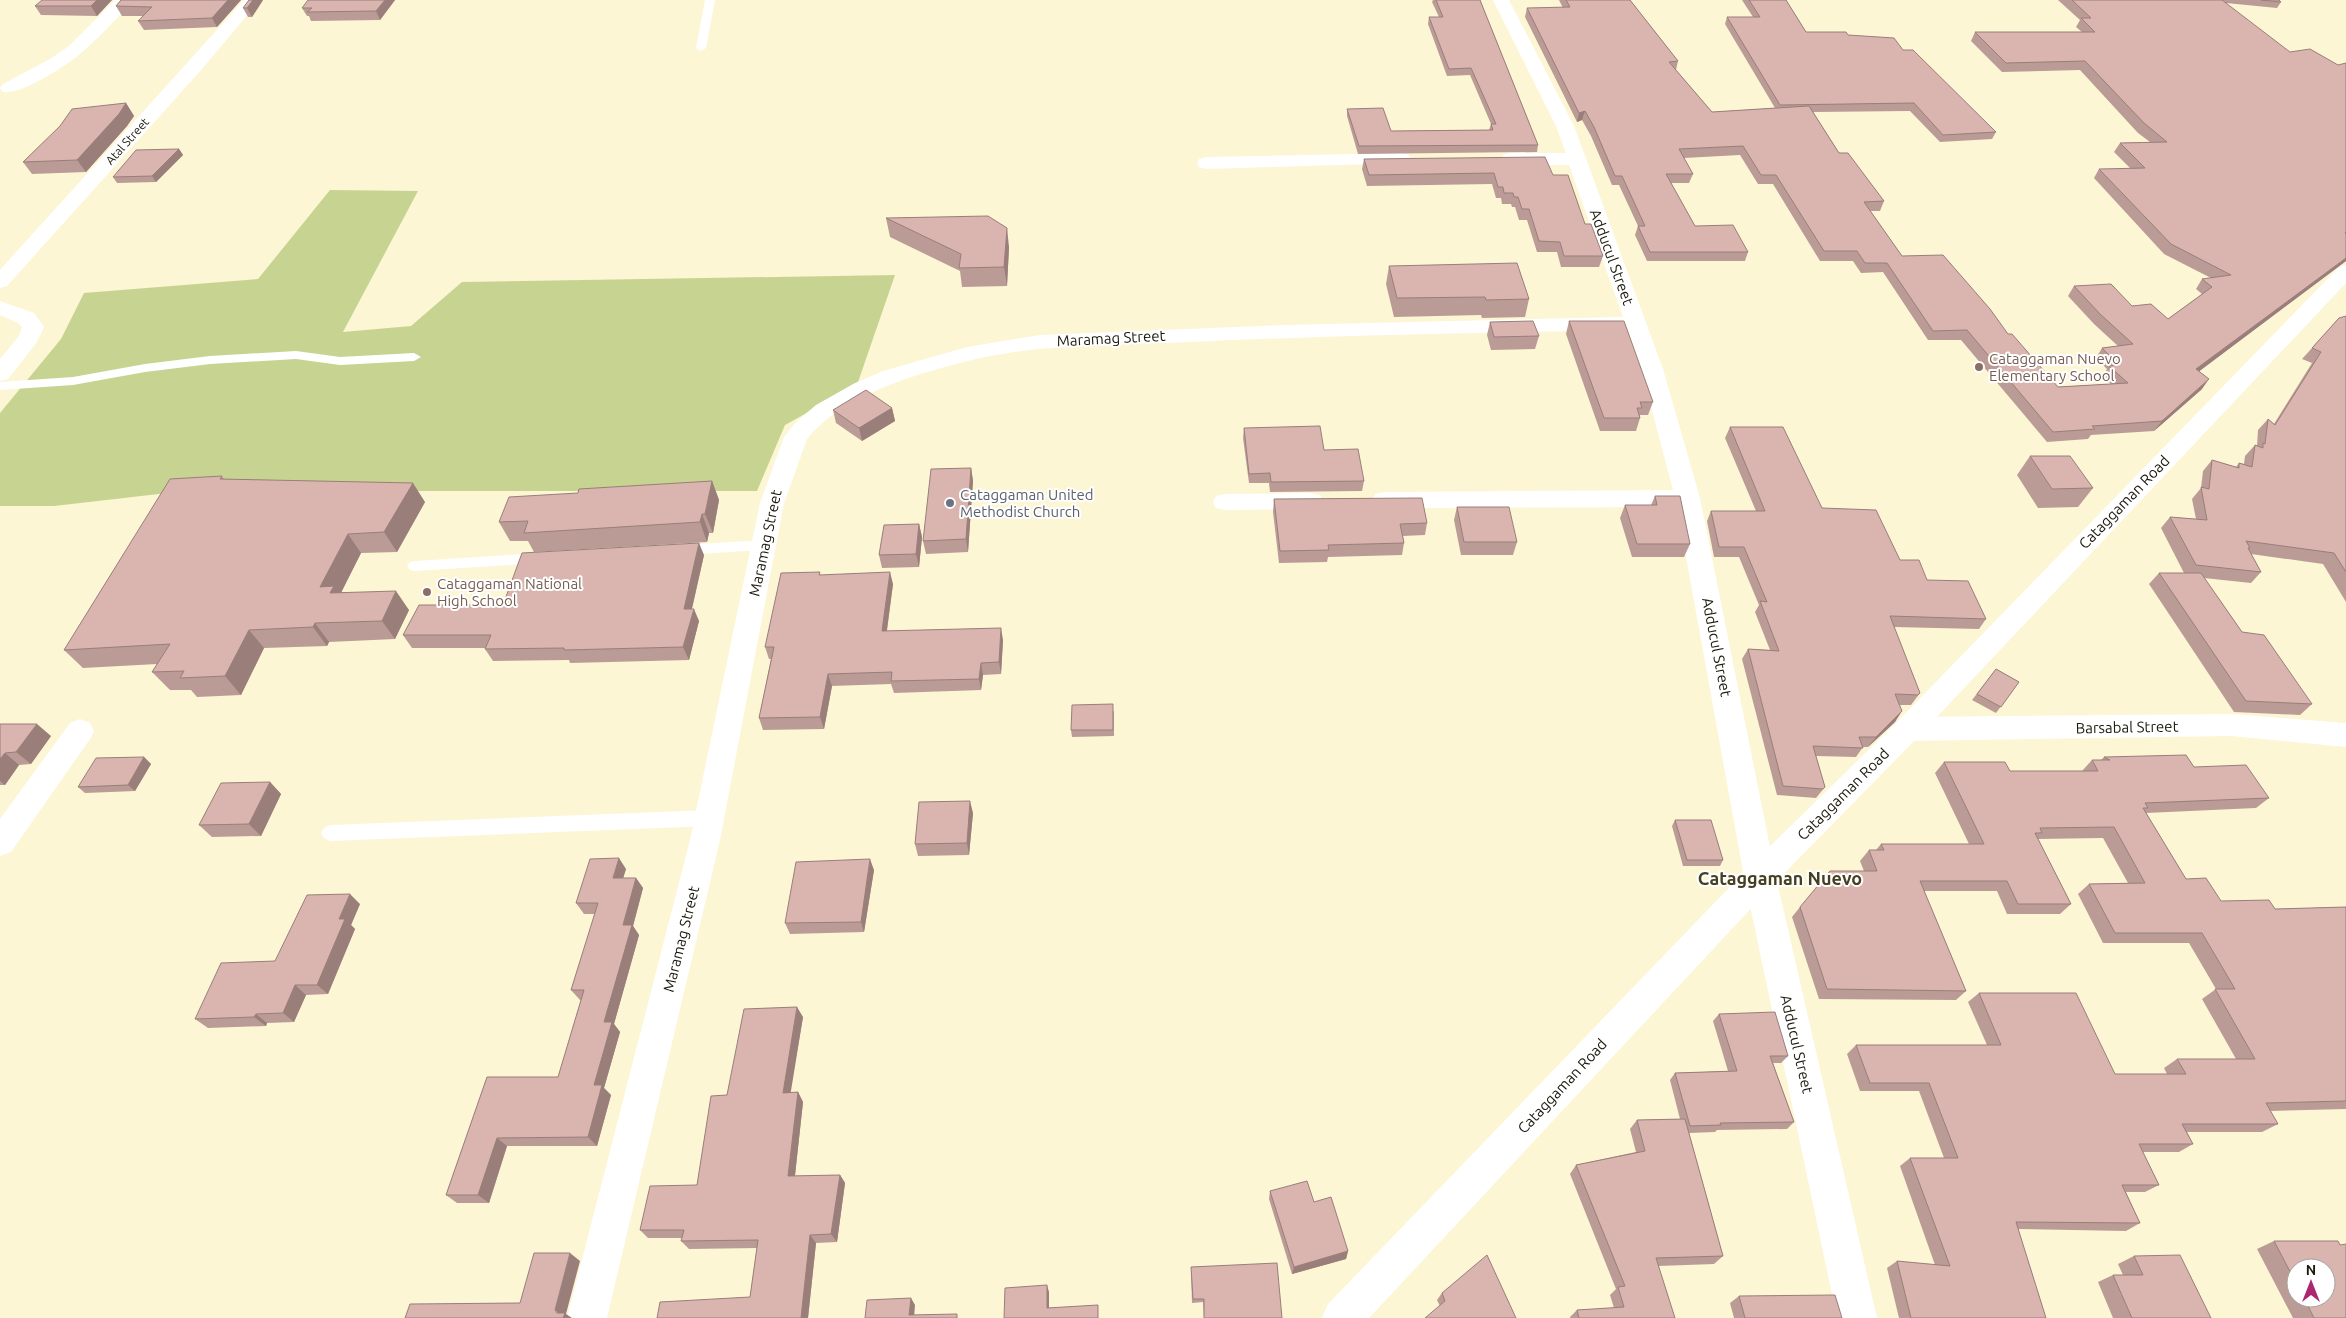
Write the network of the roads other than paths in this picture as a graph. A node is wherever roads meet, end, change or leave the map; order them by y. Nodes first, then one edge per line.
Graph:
1 (124, 0) edge
2 (252, 0) edge
3 (710, 0) edge
4 (1500, 0) edge
5 (701, 48) dead end
6 (9, 88) dead end
7 (1422, 159) edge
8 (1490, 159) edge
9 (1577, 159) junction
10 (1206, 163) dead end
11 (2346, 271) edge
12 (0, 282) edge
13 (0, 307) edge
14 (1636, 324) junction
15 (414, 357) dead end
16 (0, 376) edge
17 (1688, 498) junction
18 (1363, 500) edge
19 (1334, 501) edge
20 (1226, 502) dead end
21 (764, 545) junction
22 (670, 551) edge
23 (552, 558) edge
24 (415, 566) dead end
25 (1908, 730) junction
26 (80, 731) dead end
27 (2346, 735) edge
28 (709, 818) junction
29 (330, 833) dead end
30 (0, 843) edge
31 (1760, 877) junction
32 (587, 1318) edge
33 (1342, 1318) edge
34 (1857, 1318) edge

1 - 6 street
2 - 12 street, Atal Street
3 - 5 lane
4 - 9 street, Adducul Street
7 - 10 street
8 - 9 street
9 - 14 street, Adducul Street
11 - 25 street, Cataggaman Road
13 - 16 street
14 - 17 street, Adducul Street
14 - 21 street, Maramag Street
15 - 16 lane
17 - 18 street
17 - 31 street, Adducul Street
19 - 20 street
21 - 22 lane
21 - 28 street, Maramag Street
23 - 24 lane
25 - 27 street, Barsabal Street
25 - 31 street, Cataggaman Road
26 - 30 street
28 - 29 lane
28 - 32 street, Maramag Street
31 - 33 street, Cataggaman Road
31 - 34 street, Adducul Street

